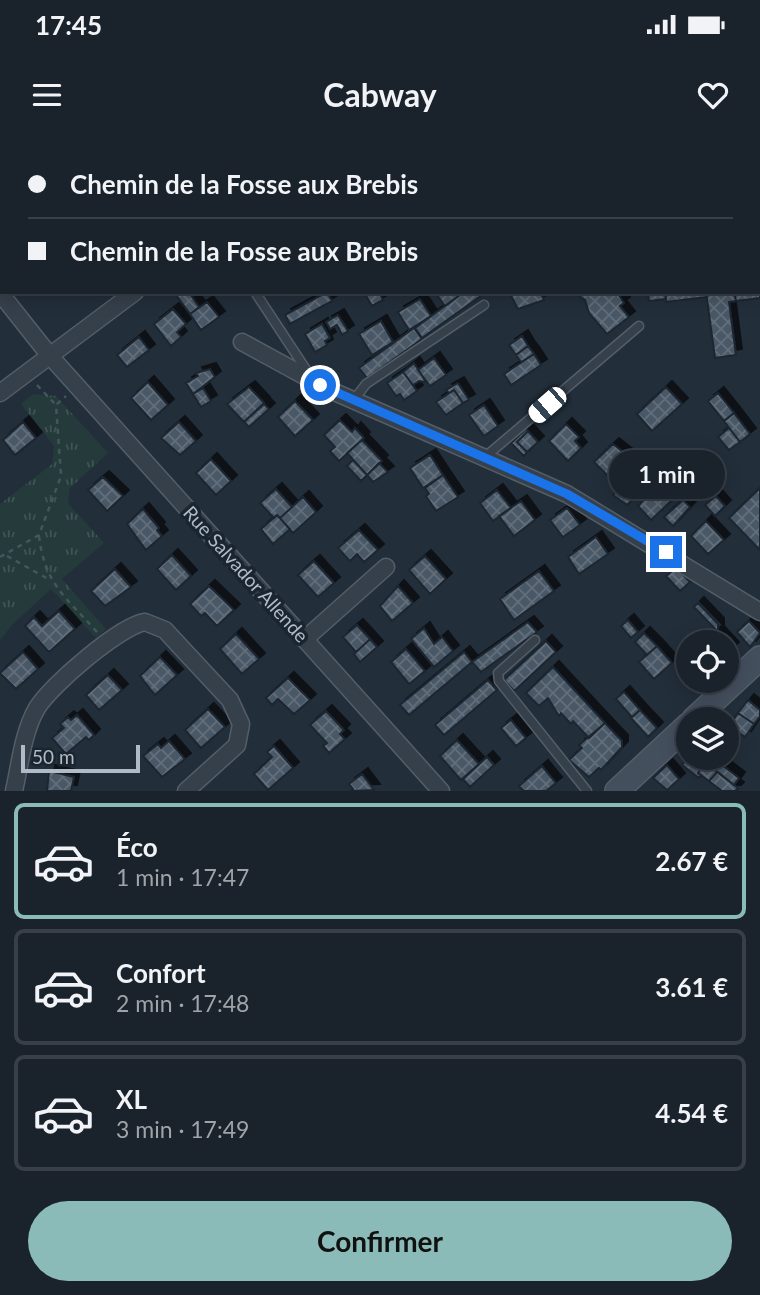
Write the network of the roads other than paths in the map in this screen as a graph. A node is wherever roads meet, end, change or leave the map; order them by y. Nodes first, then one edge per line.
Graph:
1 (1, 294) edge
2 (132, 294) edge
3 (256, 294) edge
4 (484, 305) dead end
5 (639, 326) dead end
6 (242, 342) dead end
7 (50, 356) junction
8 (313, 380) junction
9 (0, 393) edge
10 (354, 401) junction
11 (485, 457) junction
12 (386, 567) dead end
13 (760, 612) edge
14 (305, 639) junction
15 (535, 640) dead end
16 (760, 658) edge
17 (707, 707) edge
18 (676, 736) edge
19 (14, 791) edge
20 (186, 791) edge
21 (441, 791) edge
22 (587, 791) edge
23 (617, 791) edge

1 - 7 street, Rue Salvador Allende
2 - 7 street
3 - 8 lane
4 - 10 lane
5 - 11 lane
6 - 8 street
7 - 9 street
7 - 14 street, Rue Salvador Allende
8 - 10 street
10 - 11 street
11 - 13 street
12 - 14 street
14 - 21 street, Rue Salvador Allende
15 - 22 lane
16 - 17 street
18 - 23 street
19 - 20 street

